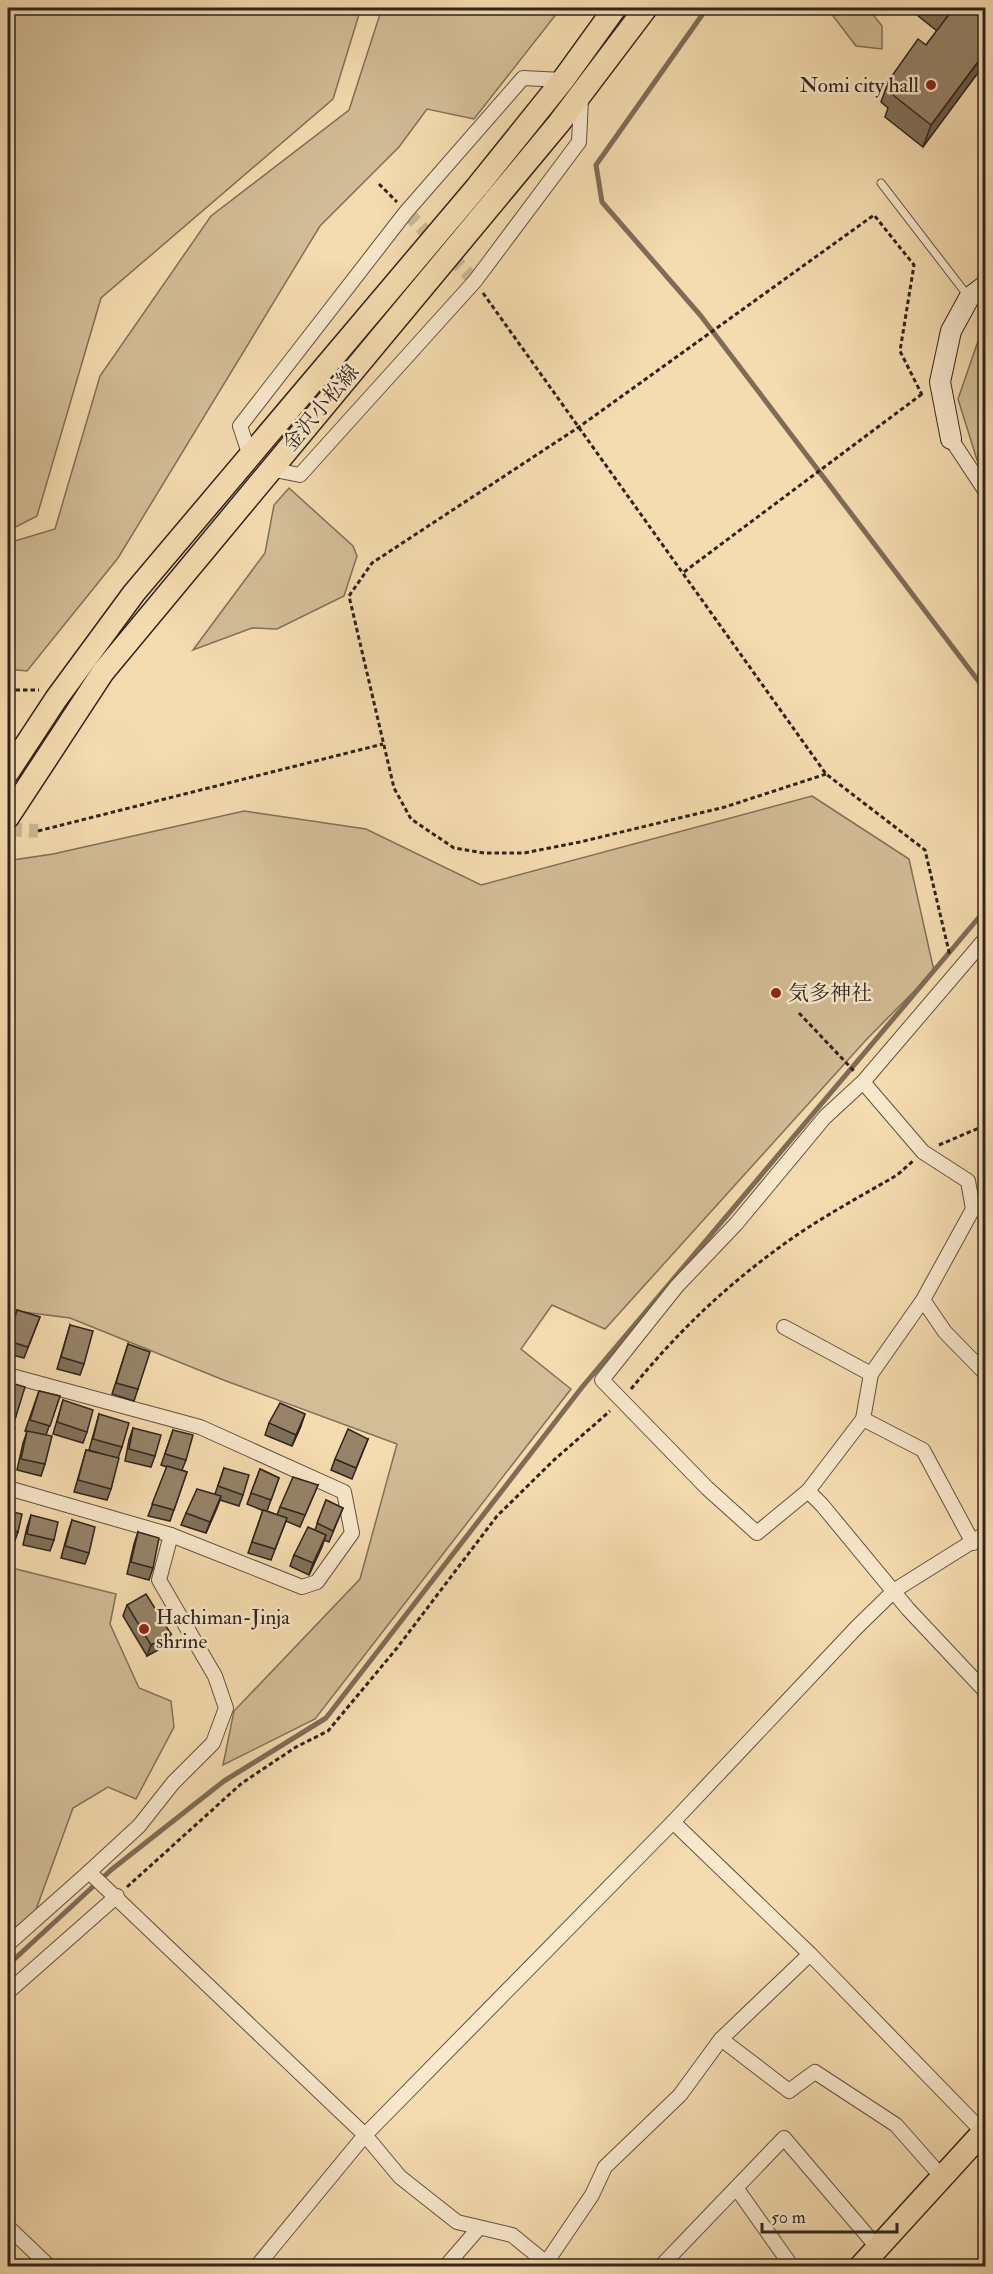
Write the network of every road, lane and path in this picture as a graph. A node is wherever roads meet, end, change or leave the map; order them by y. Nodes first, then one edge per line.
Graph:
1 (615, 8) edge
2 (646, 8) edge
3 (563, 80) junction
4 (581, 95) junction
5 (881, 183) dead end
6 (379, 184) dead end
7 (406, 212) junction
8 (475, 281) junction
9 (986, 285) edge
10 (969, 298) junction
11 (921, 394) junction
12 (927, 403) dead end
13 (579, 427) junction
14 (951, 439) joint
15 (250, 456) junction
16 (270, 469) junction
17 (986, 492) edge
18 (684, 572) junction
19 (8, 690) edge
20 (41, 690) dead end
21 (382, 744) junction
22 (8, 772) edge
23 (826, 774) junction
24 (8, 816) edge
25 (38, 831) tunnel mouth
26 (986, 938) edge
27 (954, 975) junction
28 (799, 1013) dead end
29 (863, 1082) junction
30 (986, 1125) edge
31 (923, 1152) junction
32 (923, 1300) junction
33 (784, 1327) dead end
34 (871, 1374) junction
35 (986, 1374) edge
36 (8, 1375) edge
37 (621, 1401) junction
38 (863, 1419) junction
39 (8, 1488) edge
40 (808, 1491) junction
41 (986, 1533) edge
42 (171, 1535) junction
43 (973, 1543) junction
44 (895, 1590) junction
45 (986, 1692) edge
46 (673, 1822) junction
47 (95, 1878) junction
48 (117, 1896) junction
49 (8, 1944) edge
50 (810, 1954) junction
51 (8, 1992) edge
52 (721, 2039) junction
53 (984, 2130) edge
54 (365, 2136) junction
55 (941, 2176) junction
56 (737, 2189) junction
57 (8, 2228) edge
58 (478, 2229) junction
59 (877, 2247) junction
60 (788, 2261) dead end
61 (548, 2265) edge
62 (49, 2266) edge
63 (257, 2266) edge
64 (446, 2266) edge
65 (661, 2266) edge
66 (861, 2266) edge

1 - 3 main road, 金沢小松線
2 - 4 main road, 金沢小松線
3 - 7 street
3 - 15 main road, 金沢小松線
4 - 8 street
4 - 16 main road, 金沢小松線
5 - 10 lane
6 - 7 path
7 - 15 street
8 - 13 path
8 - 16 street
9 - 10 street
10 - 14 street
11 - 12 path
11 - 13 path
11 - 18 path
13 - 18 path
13 - 21 path
14 - 17 street
15 - 22 main road, 金沢小松線
16 - 24 main road, 金沢小松線
18 - 23 path
19 - 20 path
21 - 23 path
21 - 25 path
23 - 27 path
26 - 27 street
27 - 29 street
28 - 29 path
29 - 31 street
29 - 37 street
30 - 31 path
31 - 32 street
31 - 37 path
32 - 34 street
32 - 35 street
33 - 34 street
34 - 38 street
36 - 42 street
37 - 40 street
37 - 48 path
38 - 40 street
38 - 43 street
39 - 42 street
40 - 44 street
41 - 43 street
42 - 47 street
43 - 44 street
44 - 45 street
44 - 46 street
46 - 50 street
46 - 54 street
47 - 48 street
47 - 49 street
48 - 51 street
48 - 54 street
50 - 52 street
50 - 53 street
52 - 55 street
52 - 61 street
53 - 55 main road
54 - 58 street
54 - 63 street
55 - 59 main road
56 - 59 street
56 - 60 street
56 - 65 street
57 - 62 street
58 - 61 street
58 - 64 street
59 - 66 main road

